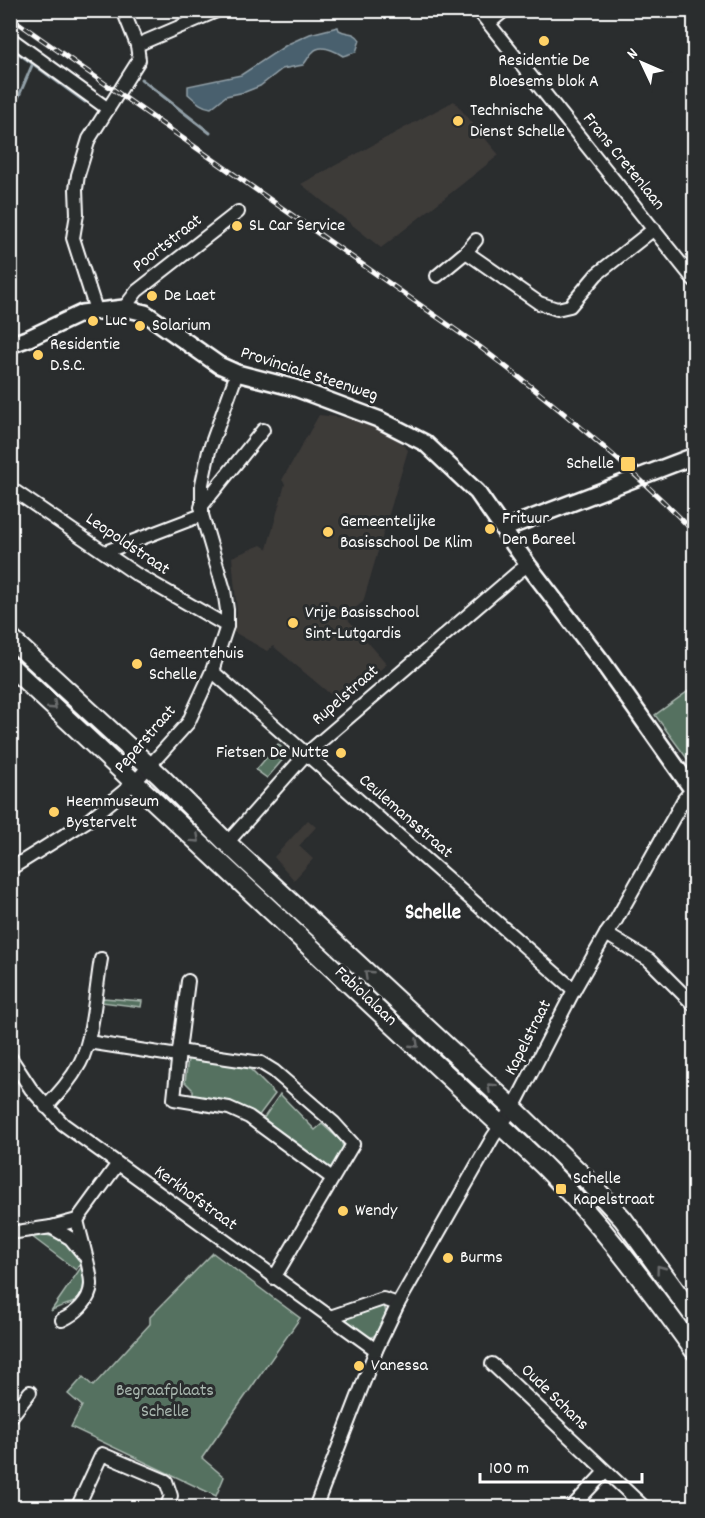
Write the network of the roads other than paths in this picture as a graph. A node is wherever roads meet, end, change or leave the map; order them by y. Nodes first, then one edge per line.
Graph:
1 (123, 10) edge
2 (219, 10) edge
3 (478, 10) edge
4 (505, 10) edge
5 (489, 23) junction
6 (10, 38) edge
7 (137, 45) junction
8 (108, 109) junction
9 (238, 212) dead end
10 (654, 229) junction
11 (476, 240) dead end
12 (466, 252) junction
13 (437, 276) dead end
14 (694, 279) edge
15 (124, 308) junction
16 (96, 310) junction
17 (10, 345) edge
18 (237, 373) junction
19 (263, 430) dead end
20 (694, 456) edge
21 (10, 489) edge
22 (201, 511) junction
23 (503, 529) junction
24 (105, 552) junction
25 (528, 565) junction
26 (227, 626) junction
27 (10, 638) edge
28 (10, 666) edge
29 (212, 671) junction
30 (306, 754) junction
31 (149, 767) junction
32 (134, 783) junction
33 (694, 791) edge
34 (227, 843) junction
35 (10, 868) edge
36 (606, 934) junction
37 (101, 959) dead end
38 (188, 981) dead end
39 (574, 990) junction
40 (694, 1005) edge
41 (88, 1042) junction
42 (178, 1053) junction
43 (10, 1057) edge
44 (46, 1107) junction
45 (513, 1108) junction
46 (502, 1125) junction
47 (117, 1165) junction
48 (332, 1178) junction
49 (77, 1220) junction
50 (51, 1227) junction
51 (10, 1233) edge
52 (85, 1256) junction
53 (274, 1278) junction
54 (399, 1304) junction
55 (694, 1316) edge
56 (330, 1317) junction
57 (62, 1320) dead end
58 (376, 1350) junction
59 (694, 1350) edge
60 (492, 1364) dead end
61 (30, 1392) dead end
62 (10, 1418) edge
63 (605, 1472) junction
64 (77, 1508) edge
65 (166, 1508) edge
66 (315, 1508) edge
67 (571, 1508) edge
68 (645, 1508) edge

1 - 7 street
2 - 7 street
3 - 5 street, Frans Cretenlaan
4 - 5 street
5 - 10 street, Frans Cretenlaan
6 - 8 street
7 - 8 street
8 - 16 street
9 - 15 street, Poortstraat
10 - 12 street
10 - 14 street, Frans Cretenlaan
11 - 12 street
12 - 13 street
15 - 16 street, Provinciale Steenweg
15 - 18 street, Provinciale Steenweg
16 - 17 street, Provinciale Steenweg
18 - 22 street, Peperstraat
18 - 23 street, Provinciale Steenweg
19 - 22 street
20 - 23 street
21 - 24 street, Leopoldstraat
22 - 24 street
22 - 26 street, Peperstraat
23 - 25 street, Provinciale Steenweg
24 - 26 street, Leopoldstraat
25 - 30 street, Rupelstraat
25 - 33 street, Provinciale Steenweg
26 - 29 street, Peperstraat
27 - 31 main road, Fabiolalaan
28 -> 32 main road, Fabiolalaan
29 - 30 street, Ceulemansstraat
29 - 31 street, Peperstraat
30 - 34 street, Rupelstraat
30 - 39 street, Ceulemansstraat
31 - 32 street, Peperstraat
31 - 34 main road, Fabiolalaan
32 - 35 street, Peperstraat
32 -> 46 main road, Fabiolalaan
33 - 36 street, Kapelstraat
45 -> 34 main road, Fabiolalaan
36 - 39 street, Kapelstraat
36 - 40 street
37 - 41 street
38 - 42 street
39 - 45 street, Kapelstraat
41 - 42 street
41 - 44 street
42 - 48 street
42 - 48 street
43 - 44 street, Kerkhofstraat
44 - 47 street, Kerkhofstraat
45 - 46 street, Kapelstraat
55 -> 45 main road, Fabiolalaan
46 - 54 street, Kapelstraat
46 - 59 main road, Fabiolalaan
47 - 49 street
47 - 53 street, Kerkhofstraat
48 - 53 street
49 - 50 street
49 - 52 street
50 - 51 street
50 - 52 street
52 - 57 street
53 - 56 street, Kerkhofstraat
54 - 56 street
54 - 58 street, Kapelstraat
56 - 58 street, Kerkhofstraat
58 - 66 street, Kapelstraat
60 - 63 street, Oude Schans
61 - 62 street
63 - 67 street
63 - 68 street, Oude Schans
64 - 65 street

